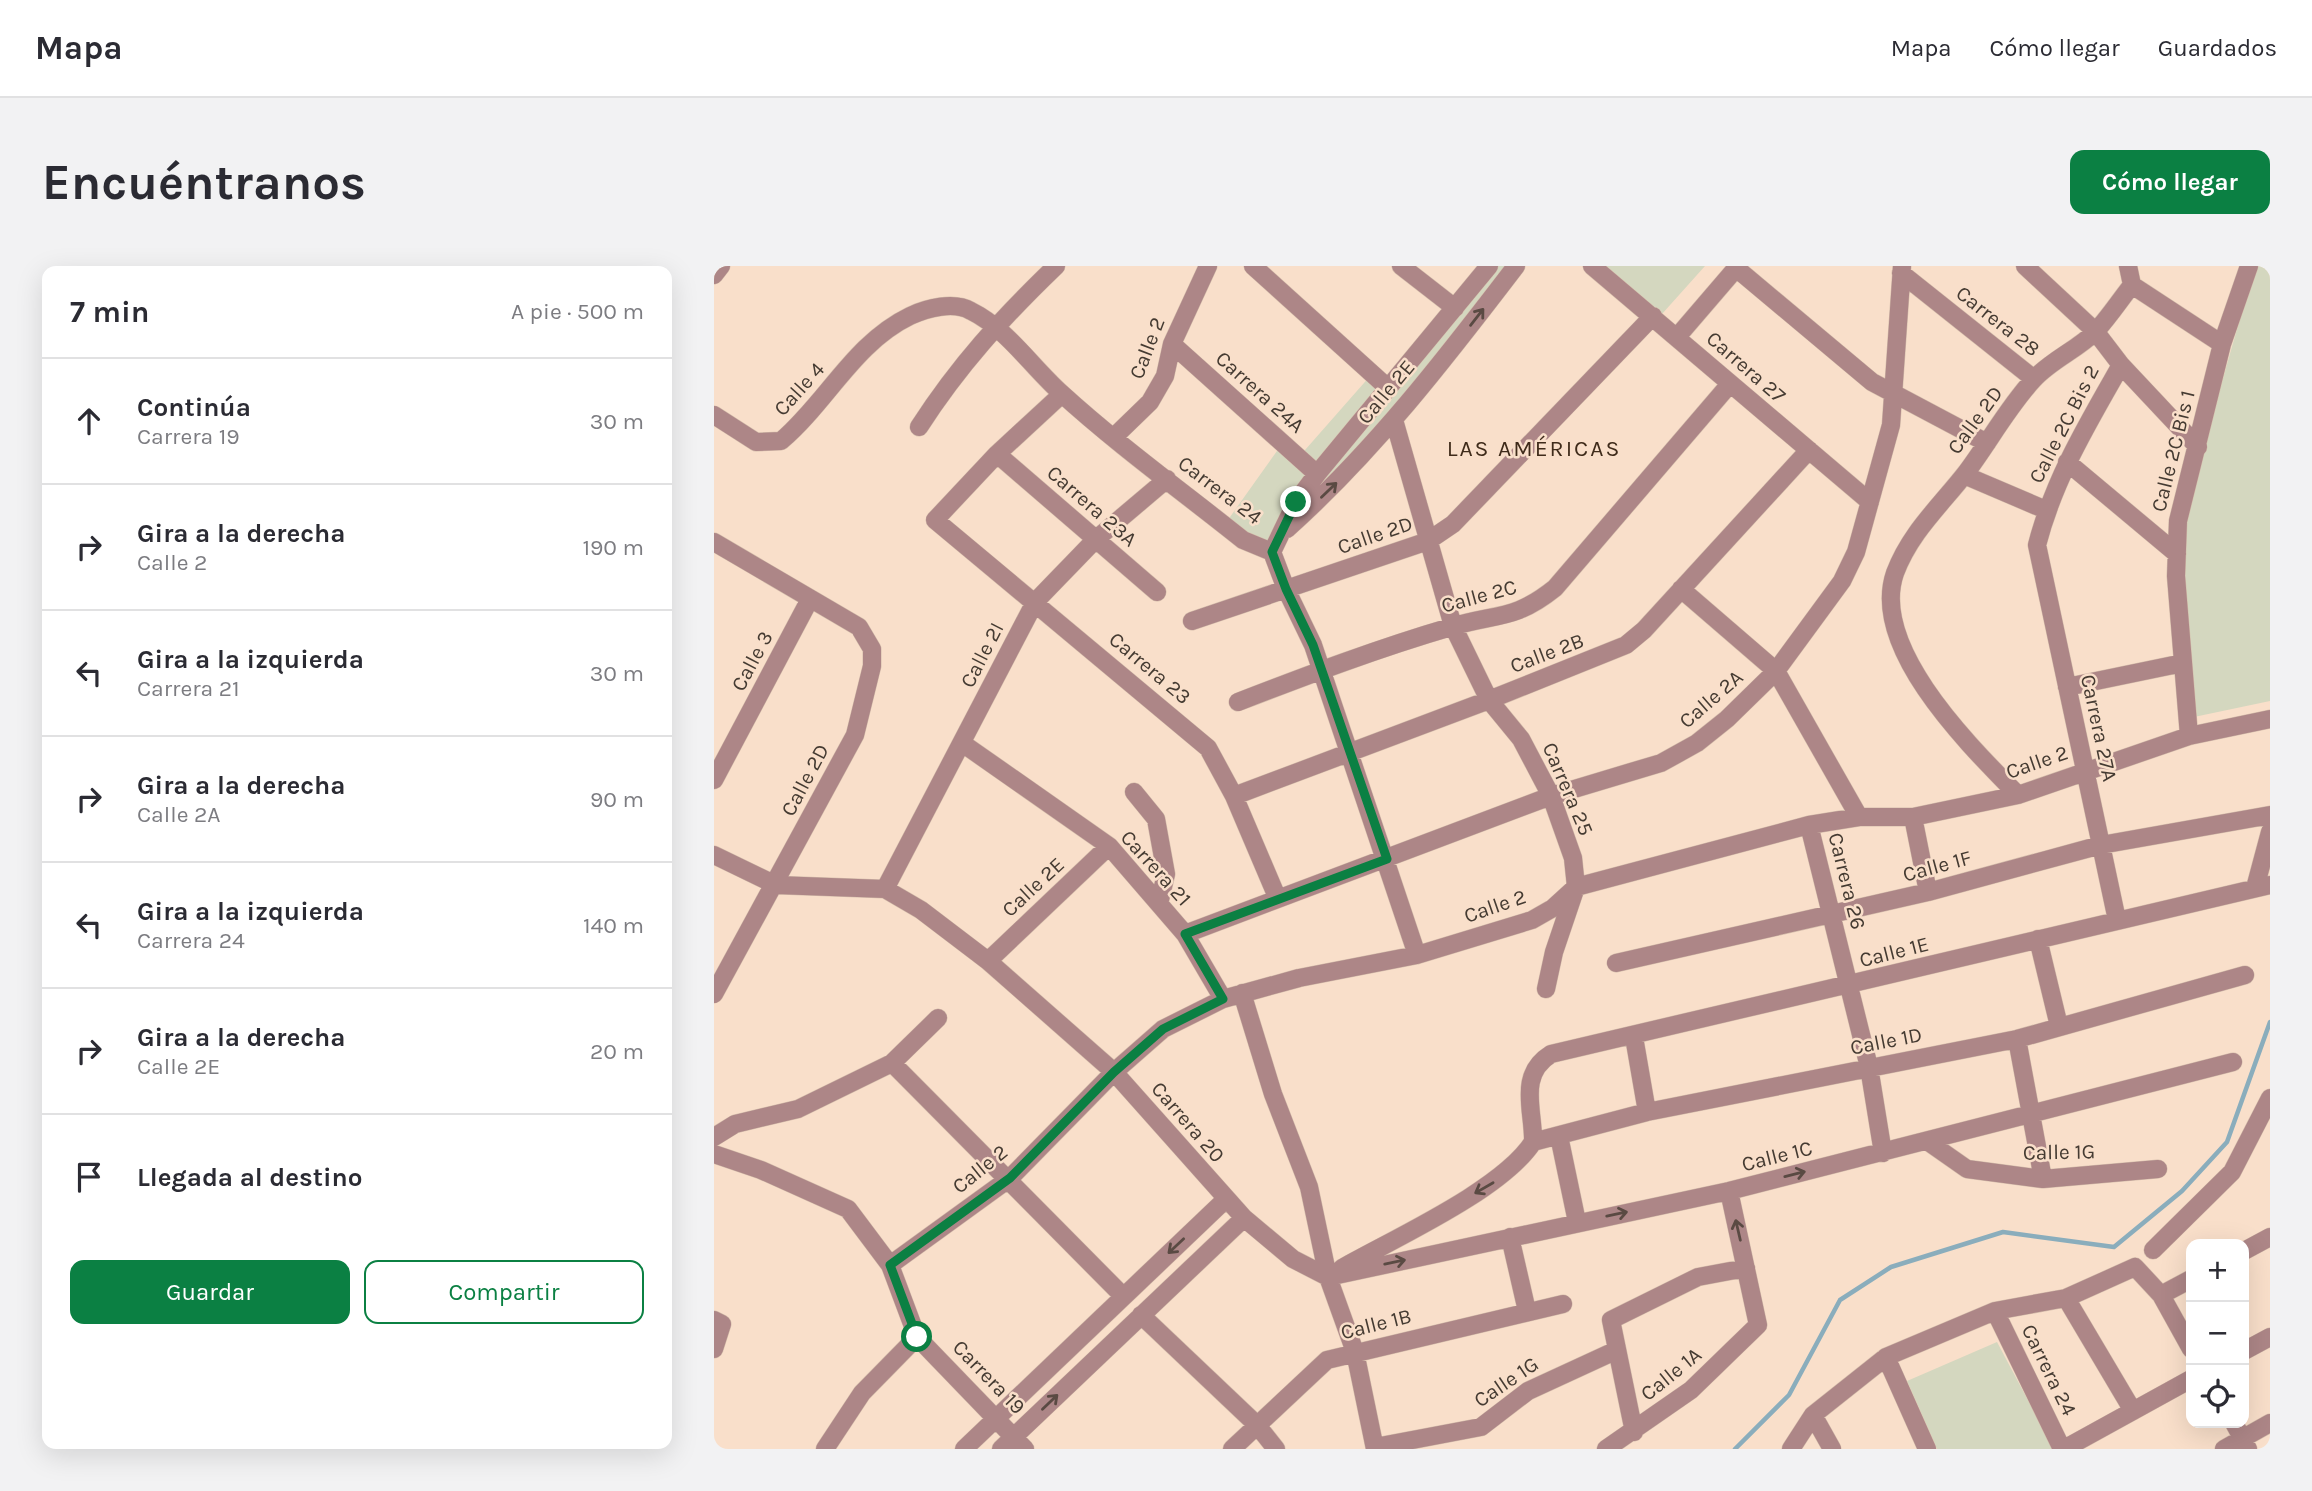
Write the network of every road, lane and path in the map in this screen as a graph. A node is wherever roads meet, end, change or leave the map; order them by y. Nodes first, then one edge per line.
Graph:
1 (720, 266) edge
2 (1056, 266) edge
3 (1208, 266) edge
4 (1254, 266) edge
5 (1401, 266) edge
6 (1489, 266) edge
7 (1516, 266) edge
8 (1592, 266) edge
9 (2025, 266) edge
10 (2128, 266) edge
11 (2249, 266) edge
12 (1737, 267) edge
13 (1901, 270) edge
14 (714, 275) edge
15 (2132, 285) junction
16 (1455, 308) junction
17 (1653, 316) junction
18 (994, 326) junction
19 (2095, 331) junction
20 (1676, 337) junction
21 (1172, 344) junction
22 (2222, 344) junction
23 (866, 346) joint
24 (2121, 365) junction
25 (2034, 379) junction
26 (1729, 385) junction
27 (1388, 388) junction
28 (1062, 394) junction
29 (1894, 394) junction
30 (714, 415) edge
31 (1394, 420) junction
32 (919, 427) dead end
33 (1115, 436) junction
34 (1987, 443) junction
35 (2198, 447) junction
36 (1809, 450) junction
37 (997, 454) junction
38 (2067, 462) junction
39 (1317, 474) junction
40 (1964, 475) junction
41 (1167, 479) junction
42 (1870, 502) junction
43 (2046, 510) junction
44 (1095, 540) junction
45 (1428, 541) junction
46 (714, 542) edge
47 (1276, 544) junction
48 (2037, 545) joint
49 (2177, 554) junction
50 (1286, 589) junction
51 (1681, 589) junction
52 (1157, 592) dead end
53 (810, 599) junction
54 (1035, 602) junction
55 (1192, 621) dead end
56 (1453, 626) junction
57 (2183, 663) junction
58 (1322, 670) junction
59 (1776, 671) junction
60 (2067, 687) junction
61 (1489, 700) junction
62 (1238, 702) dead end
63 (2270, 719) edge
64 (2189, 736) junction
65 (962, 743) junction
66 (1350, 750) junction
67 (2084, 770) junction
68 (714, 780) edge
69 (1134, 792) dead end
70 (2018, 795) junction
71 (1234, 796) junction
72 (1551, 796) junction
73 (2270, 815) edge
74 (1859, 817) junction
75 (1913, 817) junction
76 (1810, 825) junction
77 (2270, 832) edge
78 (2101, 845) junction
79 (1109, 846) junction
80 (714, 855) edge
81 (1387, 859) junction
82 (776, 885) junction
83 (1576, 887) junction
84 (2262, 887) edge
85 (884, 889) junction
86 (1928, 892) junction
87 (1278, 897) junction
88 (1159, 904) junction
89 (1832, 915) junction
90 (2117, 920) junction
91 (1185, 934) junction
92 (2038, 939) junction
93 (1417, 955) junction
94 (988, 961) junction
95 (1616, 963) dead end
96 (2245, 975) dead end
97 (1851, 986) junction
98 (1546, 989) dead end
99 (1242, 993) junction
100 (714, 994) edge
101 (1223, 999) junction
102 (938, 1017) dead end
103 (2059, 1026) junction
104 (1633, 1037) junction
105 (2017, 1039) junction
106 (2233, 1062) dead end
107 (892, 1063) junction
108 (1869, 1067) junction
109 (1114, 1072) junction
110 (2270, 1098) edge
111 (1647, 1112) junction
112 (2031, 1115) junction
113 (1559, 1136) junction
114 (714, 1137) edge
115 (1927, 1141) junction
116 (1533, 1142) junction
117 (1883, 1153) junction
118 (714, 1154) edge
119 (2158, 1169) dead end
120 (1010, 1178) junction
121 (2043, 1179) junction
122 (1729, 1191) junction
123 (1226, 1199) junction
124 (1244, 1218) junction
125 (1577, 1222) junction
126 (1510, 1237) junction
127 (2270, 1237) edge
128 (2249, 1248) edge
129 (2153, 1250) dead end
130 (890, 1265) junction
131 (1746, 1268) junction
132 (1328, 1277) junction
133 (2186, 1282) edge
134 (2161, 1295) junction
135 (1123, 1296) junction
136 (2066, 1298) junction
137 (1563, 1304) dead end
138 (1527, 1311) junction
139 (1995, 1311) junction
140 (1141, 1315) junction
141 (714, 1320) edge
142 (917, 1337) junction
143 (2270, 1337) edge
144 (2186, 1340) edge
145 (2249, 1348) edge
146 (714, 1349) edge
147 (1617, 1350) junction
148 (1355, 1352) junction
149 (1886, 1357) junction
150 (2186, 1382) edge
151 (2133, 1411) junction
152 (1813, 1415) junction
153 (996, 1417) junction
154 (2270, 1423) edge
155 (1257, 1424) junction
156 (1634, 1432) junction
157 (2241, 1437) edge
158 (1013, 1445) edge
159 (1375, 1448) edge
160 (825, 1449) edge
161 (964, 1449) edge
162 (1232, 1449) edge
163 (1276, 1449) edge
164 (1606, 1449) edge
165 (1791, 1449) edge
166 (1832, 1449) edge
167 (1927, 1449) edge
168 (2063, 1449) edge
169 (2224, 1449) edge

1 - 14 street
2 - 18 street
3 - 21 street, Calle 2
4 - 27 street
5 - 16 street
6 - 16 street, Calle 2E
31 -> 7 street, Calle 2E
8 - 17 street, Carrera 27
9 - 19 street
10 - 15 street
11 - 22 street, Calle 2C Bis 1
12 - 20 street
12 - 29 street
13 - 25 street, Carrera 28
13 - 29 street, Calle 2A
15 - 19 street, Calle 2D
15 - 22 street
16 - 27 street, Calle 2E
17 - 20 street, Carrera 27
17 - 45 street, Calle 2D
18 - 23 street, Carrera 24
18 - 28 street, Carrera 24
18 - 32 street
19 - 24 street
19 - 25 street, Calle 2D
20 - 26 street, Carrera 27
21 - 33 street, Calle 2
21 - 39 street, Carrera 24A
22 - 35 street, Calle 2C Bis 1
23 - 30 street, Calle 4
24 - 35 street
24 - 38 street, Calle 2C Bis 2
25 - 34 street, Calle 2D
26 - 36 street, Carrera 27
26 - 56 street, Calle 2C
27 - 39 street, Calle 2E
28 - 33 street, Carrera 24
28 - 37 street
29 - 34 street
29 - 42 street, Calle 2A
31 - 45 street, Carrera 25
47 -> 31 street, Calle 2E
33 - 41 street, Carrera 24
34 - 40 street, Calle 2D
35 - 49 street, Calle 2C Bis 1
36 - 42 street, Carrera 27
36 - 51 street, Calle 2B
37 - 44 street, Carrera 23A
37 - 54 street, Carrera 23
38 - 43 street, Calle 2C Bis 2
38 - 49 street
39 - 47 street, Calle 2E
40 - 43 street
40 - 70 street, Calle 2D
41 - 44 street, Calle 2I
41 - 47 street, Carrera 24
42 - 59 street, Calle 2A
43 - 48 street, Calle 2C Bis 2
44 - 52 street, Carrera 23A
44 - 54 street, Calle 2I
45 - 50 street, Calle 2D
45 - 56 street, Carrera 25
46 - 53 street, Calle 2D
47 - 50 street, Carrera 24
48 - 60 street, Carrera 27A
49 - 57 street, Calle 2C Bis 1
50 - 55 street, Calle 2D
50 - 58 street, Carrera 24
51 - 59 street, Carrera 26
51 - 61 street, Calle 2B
53 - 68 street, Calle 3
53 - 82 street, Calle 2D
54 - 65 street, Calle 2I
54 - 71 street, Carrera 23
56 - 58 street, Calle 2C
56 - 61 street, Carrera 25
57 - 60 street
57 - 64 street, Calle 2C Bis 1
58 - 62 street, Calle 2C
58 - 66 street, Carrera 24
59 - 72 street, Calle 2A
59 - 74 street, Carrera 26
60 - 67 street, Carrera 27A
61 - 66 street, Calle 2B
61 - 72 street, Carrera 25
63 - 64 street, Calle 2
64 - 67 street, Calle 2
65 - 79 street, Carrera 21
65 - 85 street, Calle 2I
66 - 71 street, Calle 2B
66 - 81 street, Carrera 24
67 - 70 street, Calle 2
67 - 78 street, Carrera 27A
69 - 88 street
70 - 75 street, Calle 2
71 - 87 street, Carrera 23
72 - 81 street, Calle 2A
72 - 83 street, Carrera 25
73 - 78 street, Calle 1F
74 - 75 street, Calle 2
74 - 76 street, Calle 2
75 - 86 street
76 - 83 street, Calle 2
76 - 89 street, Carrera 26
77 - 84 street
78 - 86 street, Calle 1F
78 - 90 street, Carrera 27A
79 - 88 street, Carrera 21
79 - 94 street, Calle 2E
80 - 82 street, Carrera 20
81 - 87 street, Calle 2A
81 - 93 street, Carrera 24
82 - 85 street, Carrera 20
82 - 100 street, Calle 2D
83 - 93 street, Calle 2
83 - 98 street, Carrera 25
84 - 90 street, Calle 1E
85 - 94 street, Carrera 20
86 - 89 street, Calle 1F
87 - 91 street, Calle 2A
88 - 91 street, Carrera 21
89 - 95 street, Calle 1F
89 - 97 street, Carrera 26
90 - 92 street, Calle 1E
91 - 101 street, Carrera 21
92 - 97 street, Calle 1E
92 - 103 street
93 - 99 street, Calle 2
94 - 109 street, Carrera 20
96 - 103 street, Calle 1D
97 - 104 street, Calle 1E
97 - 108 street, Carrera 26
99 - 101 street, Calle 2
99 - 132 street
101 - 109 street, Calle 2
102 - 107 street
103 - 105 street, Calle 1D
104 - 111 street
104 - 116 street, Calle 1E
105 - 108 street, Calle 1D
105 - 112 street
106 - 112 street, Calle 1C
107 - 114 street
107 - 120 street
108 - 111 street, Calle 1D
108 - 117 street, Carrera 26
109 - 120 street, Calle 2
109 - 123 street, Carrera 20
110 - 129 street
111 - 113 street, Calle 1D
112 - 115 street, Calle 1C
112 - 121 street
113 - 116 street, Calle 1D
113 - 125 street
115 - 117 street, Calle 1C
115 - 121 street, Calle 1G
116 -> 132 street
122 -> 117 street, Calle 1C
118 - 130 street, Carrera 19
119 - 121 street, Calle 1G
120 - 130 street, Calle 2
120 - 135 street
125 -> 122 street, Calle 1C
131 -> 122 street
123 - 124 street, Carrera 20
123 -> 135 street
124 - 132 street, Carrera 20
124 - 140 street
125 - 126 street, Calle 1C
132 -> 126 street, Calle 1C
126 - 138 street
127 - 128 street
130 - 142 street, Carrera 19
131 - 147 street
131 - 156 street, Calle 1A
132 - 148 street
133 - 134 street
134 - 136 street
134 - 144 street
135 - 153 street
136 - 139 street
136 - 151 street
137 - 138 street, Calle 1B
138 - 148 street, Calle 1B
139 - 149 street
139 - 168 street, Carrera 24
140 - 155 street
158 -> 140 street
141 - 146 street
142 - 153 street, Carrera 19
142 - 160 street
143 - 145 street
147 - 156 street
147 - 159 street, Calle 1G
148 - 155 street, Calle 1B
148 - 159 street
149 - 152 street
149 - 167 street
150 - 151 street
151 - 168 street
152 - 165 street
152 - 166 street
153 - 158 street, Carrera 19
153 - 161 street
154 - 157 street
155 - 162 street, Calle 1B
155 - 163 street
156 - 164 street, Calle 1A
157 - 169 street

